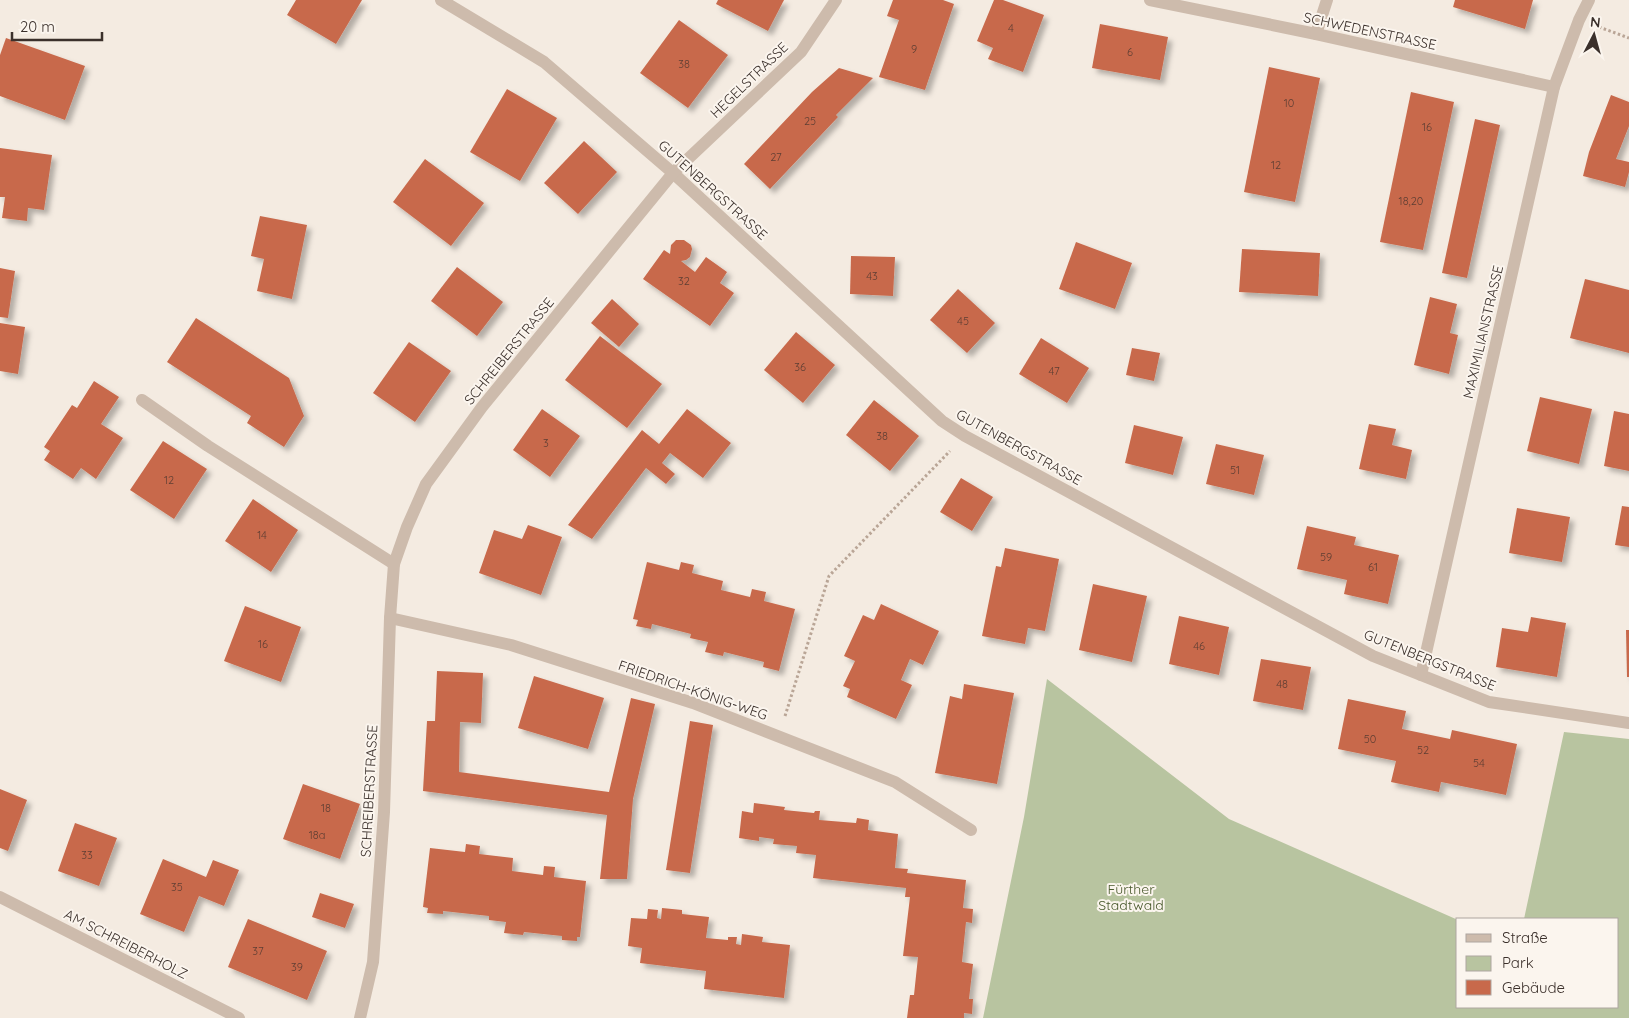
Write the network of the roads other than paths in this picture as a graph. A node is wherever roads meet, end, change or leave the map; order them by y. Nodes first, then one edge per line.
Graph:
1 (441, 0) edge
2 (836, 0) edge
3 (1150, 0) edge
4 (1327, 0) edge
5 (1589, 0) edge
6 (1316, 34) junction
7 (1554, 87) junction
8 (673, 173) junction
9 (142, 400) dead end
10 (394, 564) junction
11 (390, 618) junction
12 (1422, 676) junction
13 (1629, 723) edge
14 (972, 830) dead end
15 (0, 897) edge
16 (239, 1018) edge
17 (360, 1018) edge

1 - 8 street, GUTENBERGSTRASSE
2 - 8 street, HEGELSTRASSE
3 - 6 street, SCHWEDENSTRASSE
4 - 6 street
5 - 7 street, MAXIMILIANSTRASSE
6 - 7 street, SCHWEDENSTRASSE
7 - 12 street, MAXIMILIANSTRASSE
8 - 10 street, SCHREIBERSTRASSE
8 - 12 street, GUTENBERGSTRASSE
9 - 10 street
10 - 11 street, SCHREIBERSTRASSE
11 - 14 street, FRIEDRICH-KÖNIG-WEG
11 - 17 street, SCHREIBERSTRASSE
12 - 13 street, GUTENBERGSTRASSE
15 - 16 street, AM SCHREIBERHOLZ

